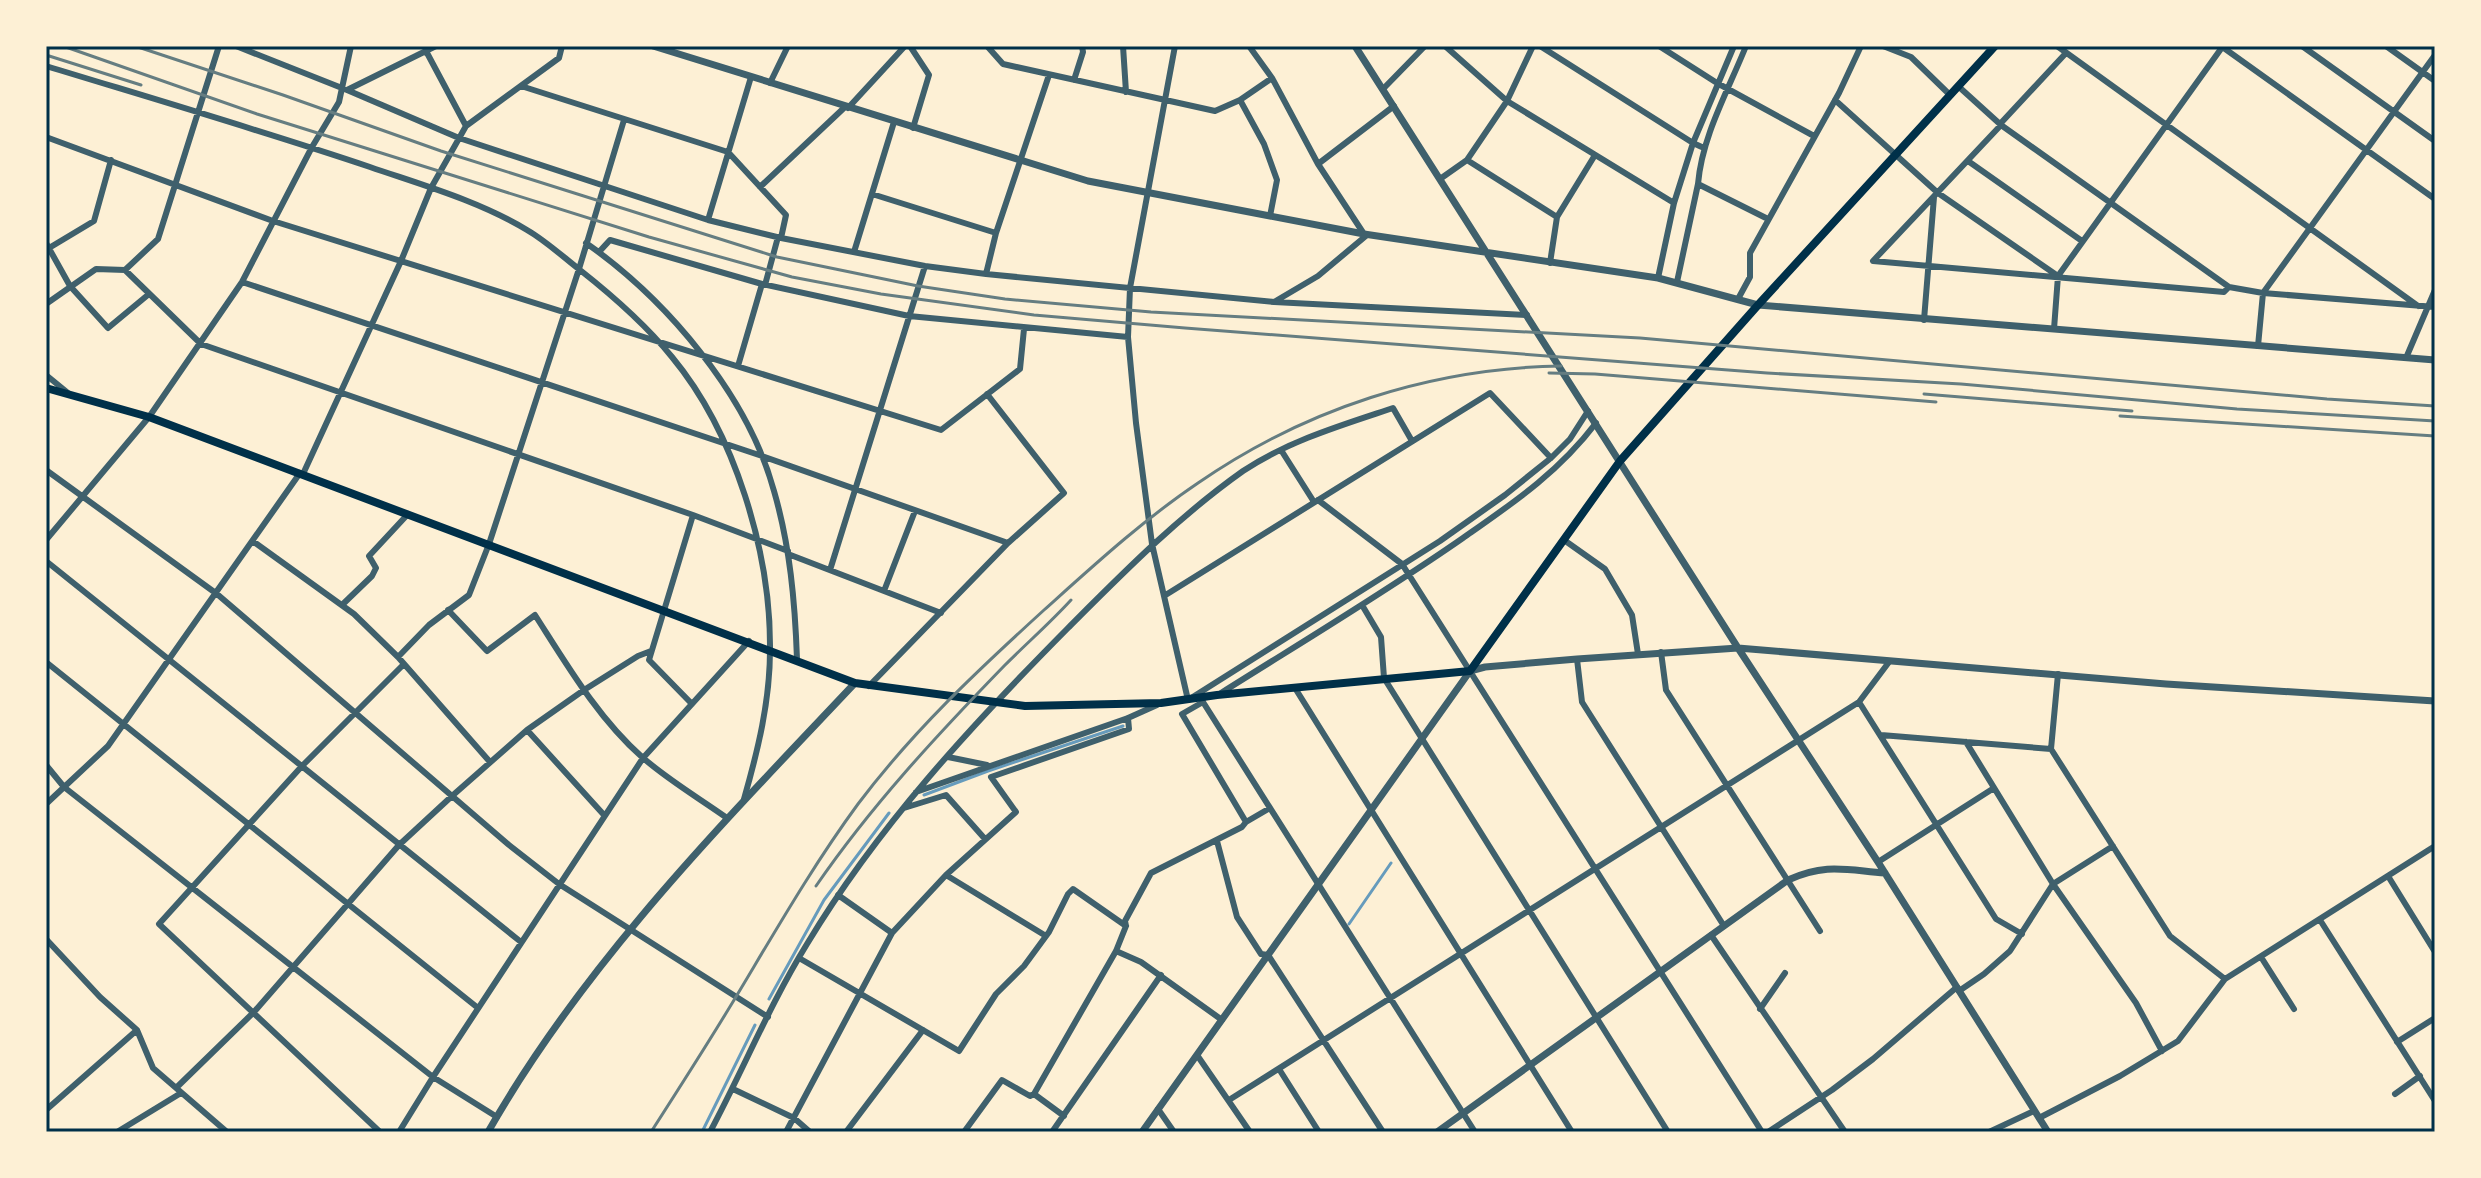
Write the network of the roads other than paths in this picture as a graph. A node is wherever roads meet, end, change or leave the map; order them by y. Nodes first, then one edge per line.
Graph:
1 (219, 46) edge
2 (236, 46) edge
3 (351, 46) edge
4 (436, 46) edge
5 (562, 46) edge
6 (653, 46) edge
7 (788, 46) edge
8 (907, 46) edge
9 (987, 46) edge
10 (1082, 46) edge
11 (1123, 46) edge
12 (1175, 46) edge
13 (1249, 46) edge
14 (1355, 46) edge
15 (1425, 46) edge
16 (1445, 46) edge
17 (1533, 46) edge
18 (1540, 46) edge
19 (1659, 46) edge
20 (1734, 46) edge
21 (1746, 46) edge
22 (1861, 46) edge
23 (1883, 46) edge
24 (1995, 46) edge
25 (2057, 46) edge
26 (2222, 46) edge
27 (2302, 46) edge
28 (2386, 46) edge
29 (663, 48) edge
30 (426, 51) junction
31 (2066, 53) junction
32 (2435, 55) edge
33 (46, 66) edge
34 (2423, 72) junction
35 (1049, 75) junction
36 (751, 77) junction
37 (1272, 78) junction
38 (1074, 80) junction
39 (2435, 81) edge
40 (770, 83) junction
41 (1717, 83) junction
42 (521, 86) junction
43 (1958, 86) junction
44 (345, 89) junction
45 (1383, 89) junction
46 (1729, 90) junction
47 (1126, 92) junction
48 (1950, 95) junction
49 (1164, 100) junction
50 (1240, 100) junction
51 (1835, 100) junction
52 (1507, 101) junction
53 (1394, 106) junction
54 (846, 107) junction
55 (198, 112) junction
56 (2395, 112) junction
57 (624, 120) junction
58 (894, 122) junction
59 (2000, 124) junction
60 (2166, 125) junction
61 (466, 126) junction
62 (913, 128) junction
63 (1814, 136) junction
64 (46, 137) edge
65 (459, 138) junction
66 (2435, 141) edge
67 (1693, 143) junction
68 (312, 147) junction
69 (1704, 148) junction
70 (2367, 151) junction
71 (728, 152) junction
72 (1595, 155) junction
73 (1896, 155) junction
74 (111, 160) junction
75 (1021, 160) junction
76 (1467, 160) junction
77 (1968, 161) junction
78 (1318, 164) junction
79 (1440, 179) junction
80 (176, 184) junction
81 (1698, 184) junction
82 (604, 186) junction
83 (760, 187) junction
84 (431, 188) junction
85 (872, 194) junction
86 (1147, 194) junction
87 (1936, 195) junction
88 (2435, 199) edge
89 (2111, 202) junction
90 (1674, 203) junction
91 (1270, 216) junction
92 (1557, 217) junction
93 (1768, 219) junction
94 (708, 220) junction
95 (273, 221) junction
96 (2311, 228) junction
97 (996, 233) junction
98 (1366, 234) junction
99 (779, 238) junction
100 (2082, 241) junction
101 (586, 243) junction
102 (48, 246) edge
103 (599, 252) junction
104 (854, 252) junction
105 (1489, 254) junction
106 (401, 261) junction
107 (1550, 263) junction
108 (925, 266) junction
109 (1929, 267) junction
110 (579, 269) junction
111 (125, 270) junction
112 (986, 274) junction
113 (2058, 276) junction
114 (1658, 278) junction
115 (242, 282) junction
116 (1677, 282) junction
117 (764, 284) junction
118 (70, 286) junction
119 (2229, 287) junction
120 (1130, 288) junction
121 (2435, 290) edge
122 (2263, 293) junction
123 (149, 294) junction
124 (1738, 299) junction
125 (1274, 302) junction
126 (46, 304) edge
127 (1758, 305) junction
128 (2418, 306) junction
129 (2431, 307) edge
130 (563, 311) junction
131 (1527, 315) junction
132 (909, 316) junction
133 (1924, 320) junction
134 (371, 325) junction
135 (1024, 329) junction
136 (2054, 329) junction
137 (1128, 337) junction
138 (657, 341) junction
139 (201, 344) junction
140 (2258, 346) junction
141 (702, 354) junction
142 (2406, 358) junction
143 (2435, 360) edge
144 (738, 366) junction
145 (46, 375) edge
146 (540, 383) junction
147 (46, 388) edge
148 (340, 392) junction
149 (987, 394) junction
150 (69, 395) junction
151 (1588, 410) junction
152 (880, 411) junction
153 (149, 417) junction
154 (1596, 423) junction
155 (1412, 441) junction
156 (724, 444) junction
157 (1281, 450) junction
158 (518, 454) junction
159 (762, 456) junction
160 (1551, 458) junction
161 (1620, 461) junction
162 (46, 470) edge
163 (302, 474) junction
164 (855, 490) junction
165 (83, 497) junction
166 (1316, 501) junction
167 (915, 511) junction
168 (408, 514) junction
169 (693, 515) junction
170 (757, 539) junction
171 (46, 540) edge
172 (1564, 540) junction
173 (254, 542) junction
174 (1008, 543) junction
175 (489, 544) junction
176 (1152, 544) junction
177 (788, 553) junction
178 (46, 561) edge
179 (1402, 564) junction
180 (830, 570) junction
181 (1410, 575) junction
182 (884, 591) junction
183 (217, 594) junction
184 (1164, 596) junction
185 (343, 604) junction
186 (1362, 605) junction
187 (448, 610) junction
188 (664, 610) junction
189 (941, 613) junction
190 (749, 641) junction
191 (1738, 648) junction
192 (770, 650) junction
193 (651, 651) junction
194 (1661, 652) junction
195 (1638, 654) junction
196 (398, 657) junction
197 (169, 659) junction
198 (797, 659) junction
199 (1577, 659) junction
200 (46, 662) edge
201 (1889, 662) junction
202 (404, 664) junction
203 (1470, 671) junction
204 (2058, 674) junction
205 (1384, 678) junction
206 (855, 683) junction
207 (869, 686) junction
208 (1295, 688) junction
209 (584, 690) junction
210 (1217, 695) junction
211 (1188, 700) junction
212 (1203, 700) junction
213 (2435, 701) edge
214 (1859, 702) junction
215 (994, 703) junction
216 (1161, 703) junction
217 (692, 704) junction
218 (356, 712) junction
219 (1128, 718) junction
220 (124, 725) junction
221 (527, 730) junction
222 (1881, 735) junction
223 (1420, 739) junction
224 (1799, 740) junction
225 (1966, 742) junction
226 (2051, 749) junction
227 (948, 757) junction
228 (643, 758) junction
229 (490, 762) junction
230 (46, 765) edge
231 (987, 765) junction
232 (302, 766) junction
233 (1727, 784) junction
234 (64, 787) junction
235 (1994, 788) junction
236 (914, 793) junction
237 (452, 796) junction
238 (743, 802) junction
239 (46, 804) edge
240 (904, 808) junction
241 (1270, 808) junction
242 (1372, 810) junction
243 (604, 815) junction
244 (727, 818) junction
245 (1246, 822) junction
246 (249, 824) junction
247 (1662, 826) junction
248 (1937, 826) junction
249 (985, 839) junction
250 (1217, 841) junction
251 (399, 845) junction
252 (2113, 846) junction
253 (2435, 846) edge
254 (1878, 862) junction
255 (1595, 870) junction
256 (1885, 873) junction
257 (946, 875) junction
258 (2388, 876) junction
259 (1788, 880) junction
260 (559, 884) junction
261 (1319, 884) junction
262 (2053, 884) junction
263 (192, 887) junction
264 (838, 895) junction
265 (348, 904) junction
266 (1529, 912) junction
267 (2320, 920) junction
268 (1126, 926) junction
269 (1724, 926) junction
270 (631, 930) junction
271 (1820, 931) dead end
272 (892, 933) junction
273 (2022, 934) junction
274 (1711, 935) junction
275 (1046, 936) junction
276 (46, 939) edge
277 (521, 942) junction
278 (1116, 951) junction
279 (2435, 952) edge
280 (1461, 954) junction
281 (1268, 955) junction
282 (2261, 957) junction
283 (799, 958) junction
284 (294, 966) junction
285 (1660, 972) junction
286 (1785, 973) dead end
287 (1161, 975) junction
288 (2225, 979) junction
289 (1958, 989) junction
290 (859, 993) junction
291 (1390, 998) junction
292 (478, 1008) junction
293 (1760, 1009) junction
294 (2294, 1009) dead end
295 (254, 1012) junction
296 (768, 1017) junction
297 (1596, 1018) junction
298 (2435, 1018) edge
299 (1222, 1020) junction
300 (137, 1030) junction
301 (923, 1030) junction
302 (1324, 1040) junction
303 (2397, 1042) junction
304 (2162, 1051) junction
305 (1197, 1055) junction
306 (1530, 1066) junction
307 (1279, 1069) junction
308 (2420, 1076) junction
309 (433, 1077) junction
310 (733, 1089) junction
311 (179, 1090) junction
312 (1034, 1094) junction
313 (2395, 1094) dead end
314 (1822, 1097) junction
315 (1229, 1100) junction
316 (2435, 1101) edge
317 (1158, 1109) junction
318 (46, 1110) edge
319 (1463, 1113) junction
320 (2037, 1115) junction
321 (1064, 1116) junction
322 (497, 1117) junction
323 (794, 1118) junction
324 (850, 1130) edge
325 (117, 1132) edge
326 (227, 1132) edge
327 (380, 1132) edge
328 (399, 1132) edge
329 (488, 1132) edge
330 (710, 1132) edge
331 (786, 1132) edge
332 (810, 1132) edge
333 (964, 1132) edge
334 (1052, 1132) edge
335 (1142, 1132) edge
336 (1174, 1132) edge
337 (1250, 1132) edge
338 (1319, 1132) edge
339 (1383, 1132) edge
340 (1437, 1132) edge
341 (1475, 1132) edge
342 (1572, 1132) edge
343 (1668, 1132) edge
344 (1762, 1132) edge
345 (1768, 1132) edge
346 (1845, 1132) edge
347 (1989, 1132) edge
348 (2048, 1132) edge

1 - 55 street
2 - 44 street
3 - 44 street
4 - 30 street
5 - 42 street
6 - 29 street
7 - 40 street
8 - 54 street
8 - 62 street
9 - 35 street
10 - 38 street
11 - 47 street
12 - 49 street
13 - 37 street
14 - 45 street
15 - 45 street
16 - 52 street
17 - 52 street
18 - 67 street
19 - 41 street
20 - 41 street
21 - 46 street
22 - 51 street
23 - 48 street
24 - 43 main road
25 - 31 street
26 - 60 street
26 - 70 street
27 - 56 street
28 - 34 street
29 - 36 street
30 - 44 street
30 - 61 street
31 - 59 street
31 - 60 street
32 - 34 street
33 - 55 street
34 - 39 street
34 - 56 street
35 - 38 street
35 - 75 street
36 - 40 street
36 - 71 street
37 - 50 street
37 - 78 street
38 - 47 street
40 - 54 street
41 - 46 street
41 - 67 street
42 - 57 street
42 - 61 street
43 - 48 main road
43 - 59 street
44 - 65 street
44 - 68 street
45 - 53 street
46 - 63 street
46 - 69 street
47 - 49 street
48 - 73 main road
49 - 50 street
49 - 86 street
50 - 91 street
51 - 63 street
51 - 73 street
52 - 72 street
52 - 76 street
53 - 78 street
53 - 79 street
54 - 58 street
54 - 83 street
55 - 68 street
55 - 80 street
56 - 66 street
56 - 70 street
57 - 71 street
57 - 82 street
58 - 62 street
58 - 85 street
59 - 77 street
59 - 89 street
60 - 89 street
60 - 96 street
61 - 65 street
62 - 75 street
63 - 93 street
64 - 74 street
65 - 82 street
65 - 84 street
67 - 69 street
67 - 90 street
68 - 84 street
68 - 95 street
69 - 81 street
70 - 88 street
70 - 96 street
71 - 83 street
71 - 94 street
72 - 90 street
72 - 92 street
73 - 87 street
73 - 127 main road
74 - 80 street
74 - 102 street
75 - 86 street
75 - 97 street
76 - 79 street
76 - 92 street
77 - 87 street
77 - 100 street
78 - 98 street
79 - 105 street
80 - 95 street
80 - 111 street
81 - 93 street
81 - 116 street
82 - 94 street
82 - 101 street
83 - 99 street
84 - 106 street
84 - 110 street
85 - 97 street
85 - 104 street
86 - 91 street
86 - 120 street
87 - 109 street
87 - 109 street
87 - 113 street
89 - 100 street
89 - 119 street
90 - 114 street
91 - 98 street
92 - 107 street
93 - 124 street
94 - 99 street
95 - 106 street
95 - 115 street
96 - 122 street
96 - 128 street
97 - 112 street
98 - 105 street
98 - 125 street
99 - 104 street
99 - 117 street
100 - 113 street
101 - 103 street
101 - 110 street
102 - 118 street
103 - 117 street
103 - 141 street
104 - 108 street
105 - 107 street
105 - 131 street
106 - 130 street
106 - 134 street
107 - 114 street
108 - 112 street
108 - 132 street
109 - 113 street
109 - 133 street
110 - 130 street
110 - 138 street
111 - 118 street
111 - 123 street
112 - 120 street
113 - 119 street
113 - 136 street
114 - 116 street
115 - 134 street
115 - 139 street
116 - 124 street
117 - 132 street
117 - 144 street
118 - 123 street
118 - 126 street
119 - 122 street
120 - 125 street
120 - 137 street
121 - 129 street
122 - 128 street
122 - 140 street
123 - 139 street
124 - 127 street
125 - 131 street
127 - 133 street
127 - 161 main road
128 - 129 street
129 - 142 street
130 - 138 street
130 - 146 street
131 - 151 street
132 - 135 street
132 - 152 street
133 - 136 street
134 - 146 street
134 - 148 street
135 - 137 street
135 - 149 street
136 - 140 street
137 - 176 street
138 - 141 street
138 - 156 street
139 - 148 street
139 - 153 street
140 - 142 street
141 - 144 street
141 - 159 street
142 - 143 street
144 - 152 street
145 - 150 street
146 - 156 street
146 - 158 street
147 - 150 main road
148 - 158 street
148 - 163 street
149 - 152 street
149 - 174 street
150 - 153 main road
151 - 154 street
151 - 160 street
152 - 164 street
153 - 163 main road
153 - 165 street
154 - 161 street
154 - 181 street
155 - 157 street
155 - 160 street
155 - 166 street
156 - 159 street
156 - 170 street
157 - 166 street
157 - 176 street
158 - 169 street
158 - 175 street
159 - 164 street
159 - 177 street
160 - 179 street
161 - 172 main road
161 - 191 street
162 - 165 street
163 - 168 main road
163 - 173 street
164 - 167 street
164 - 180 street
165 - 171 street
165 - 183 street
166 - 179 street
166 - 184 street
167 - 174 street
167 - 182 street
168 - 175 main road
168 - 185 street
169 - 170 street
169 - 188 street
170 - 177 street
170 - 192 street
172 - 195 street
172 - 203 main road
173 - 183 street
173 - 185 street
174 - 189 street
175 - 187 street
175 - 188 main road
176 - 184 street
176 - 215 street
177 - 180 street
177 - 198 street
178 - 197 street
179 - 181 street
179 - 211 street
180 - 182 street
181 - 186 street
181 - 203 street
182 - 189 street
183 - 197 street
183 - 218 street
184 - 211 street
185 - 196 street
186 - 205 street
186 - 210 street
187 - 196 street
187 - 209 street
188 - 190 main road
188 - 193 street
189 - 207 street
190 - 192 main road
190 - 217 street
191 - 194 street
191 - 201 street
191 - 224 street
192 - 198 main road
192 - 238 street
193 - 209 street
193 - 217 street
194 - 195 street
194 - 233 street
195 - 199 street
196 - 202 street
197 - 220 street
197 - 232 street
198 - 206 main road
199 - 203 street
199 - 247 street
200 - 220 street
201 - 204 street
201 - 214 street
202 - 218 street
202 - 229 street
203 - 205 main road
203 - 223 street
203 - 255 street
204 - 213 street
204 - 226 street
205 - 208 main road
205 - 223 street
206 - 207 main road
206 - 238 street
207 - 215 main road
208 - 210 main road
208 - 242 street
209 - 221 street
209 - 228 street
210 - 212 main road
211 - 212 main road
211 - 216 main road
212 - 241 street
212 - 245 street
214 - 222 street
214 - 224 street
215 - 216 main road
215 - 227 street
216 - 219 street
217 - 228 street
218 - 232 street
218 - 237 street
219 - 231 street
219 - 249 street
220 - 234 street
220 - 246 street
221 - 229 street
221 - 243 street
222 - 225 street
222 - 248 street
223 - 242 street
223 - 266 street
224 - 233 street
224 - 254 street
225 - 226 street
225 - 235 street
226 - 252 street
227 - 231 street
227 - 236 street
228 - 243 street
228 - 244 street
229 - 237 street
230 - 234 street
231 - 236 street
232 - 246 street
232 - 251 street
233 - 247 street
233 - 259 street
234 - 239 street
234 - 263 street
235 - 248 street
235 - 262 street
236 - 240 street
237 - 251 street
237 - 260 street
238 - 244 street
240 - 249 street
240 - 264 street
241 - 245 street
241 - 261 street
242 - 261 street
242 - 280 street
243 - 260 street
244 - 270 street
245 - 250 street
246 - 263 street
246 - 265 street
247 - 255 street
247 - 269 street
248 - 254 street
248 - 273 street
249 - 257 street
250 - 268 street
250 - 281 street
251 - 265 street
251 - 277 street
252 - 262 street
252 - 288 street
253 - 258 street
254 - 256 street
255 - 266 street
255 - 285 street
256 - 259 street
256 - 289 street
257 - 272 street
257 - 275 street
258 - 267 street
258 - 279 street
259 - 269 street
259 - 271 street
260 - 270 street
260 - 277 street
261 - 281 street
261 - 291 street
262 - 273 street
262 - 304 street
263 - 284 street
263 - 295 street
264 - 272 street
264 - 283 street
265 - 284 street
265 - 292 street
266 - 280 street
266 - 297 street
267 - 282 street
267 - 303 street
268 - 275 street
268 - 278 street
269 - 274 street
270 - 296 street
270 - 322 street
272 - 290 street
273 - 289 street
274 - 285 street
274 - 293 street
275 - 301 street
276 - 300 street
277 - 292 street
278 - 287 street
278 - 312 street
280 - 291 street
280 - 306 street
281 - 299 street
281 - 302 street
282 - 288 street
282 - 294 street
283 - 290 street
283 - 296 street
284 - 295 street
284 - 309 street
285 - 297 street
285 - 344 street
286 - 293 street
287 - 299 street
287 - 321 street
288 - 304 street
289 - 314 street
289 - 320 street
290 - 301 street
290 - 323 street
291 - 302 street
291 - 319 street
292 - 309 street
293 - 314 street
295 - 311 street
295 - 327 street
296 - 310 street
297 - 306 street
297 - 343 street
298 - 303 street
299 - 305 street
300 - 311 street
300 - 318 street
301 - 324 street
302 - 307 street
302 - 339 street
303 - 308 street
304 - 320 street
305 - 315 street
305 - 317 street
306 - 319 street
306 - 342 street
307 - 315 street
307 - 338 street
308 - 313 street
308 - 316 street
309 - 322 street
309 - 328 street
310 - 323 street
310 - 330 street
311 - 325 street
311 - 326 street
312 - 321 street
312 - 333 street
314 - 345 street
314 - 346 street
315 - 337 street
317 - 335 street
317 - 336 street
319 - 340 street
319 - 341 street
320 - 347 street
320 - 348 street
321 - 334 street
322 - 329 street
323 - 331 street
323 - 332 street

